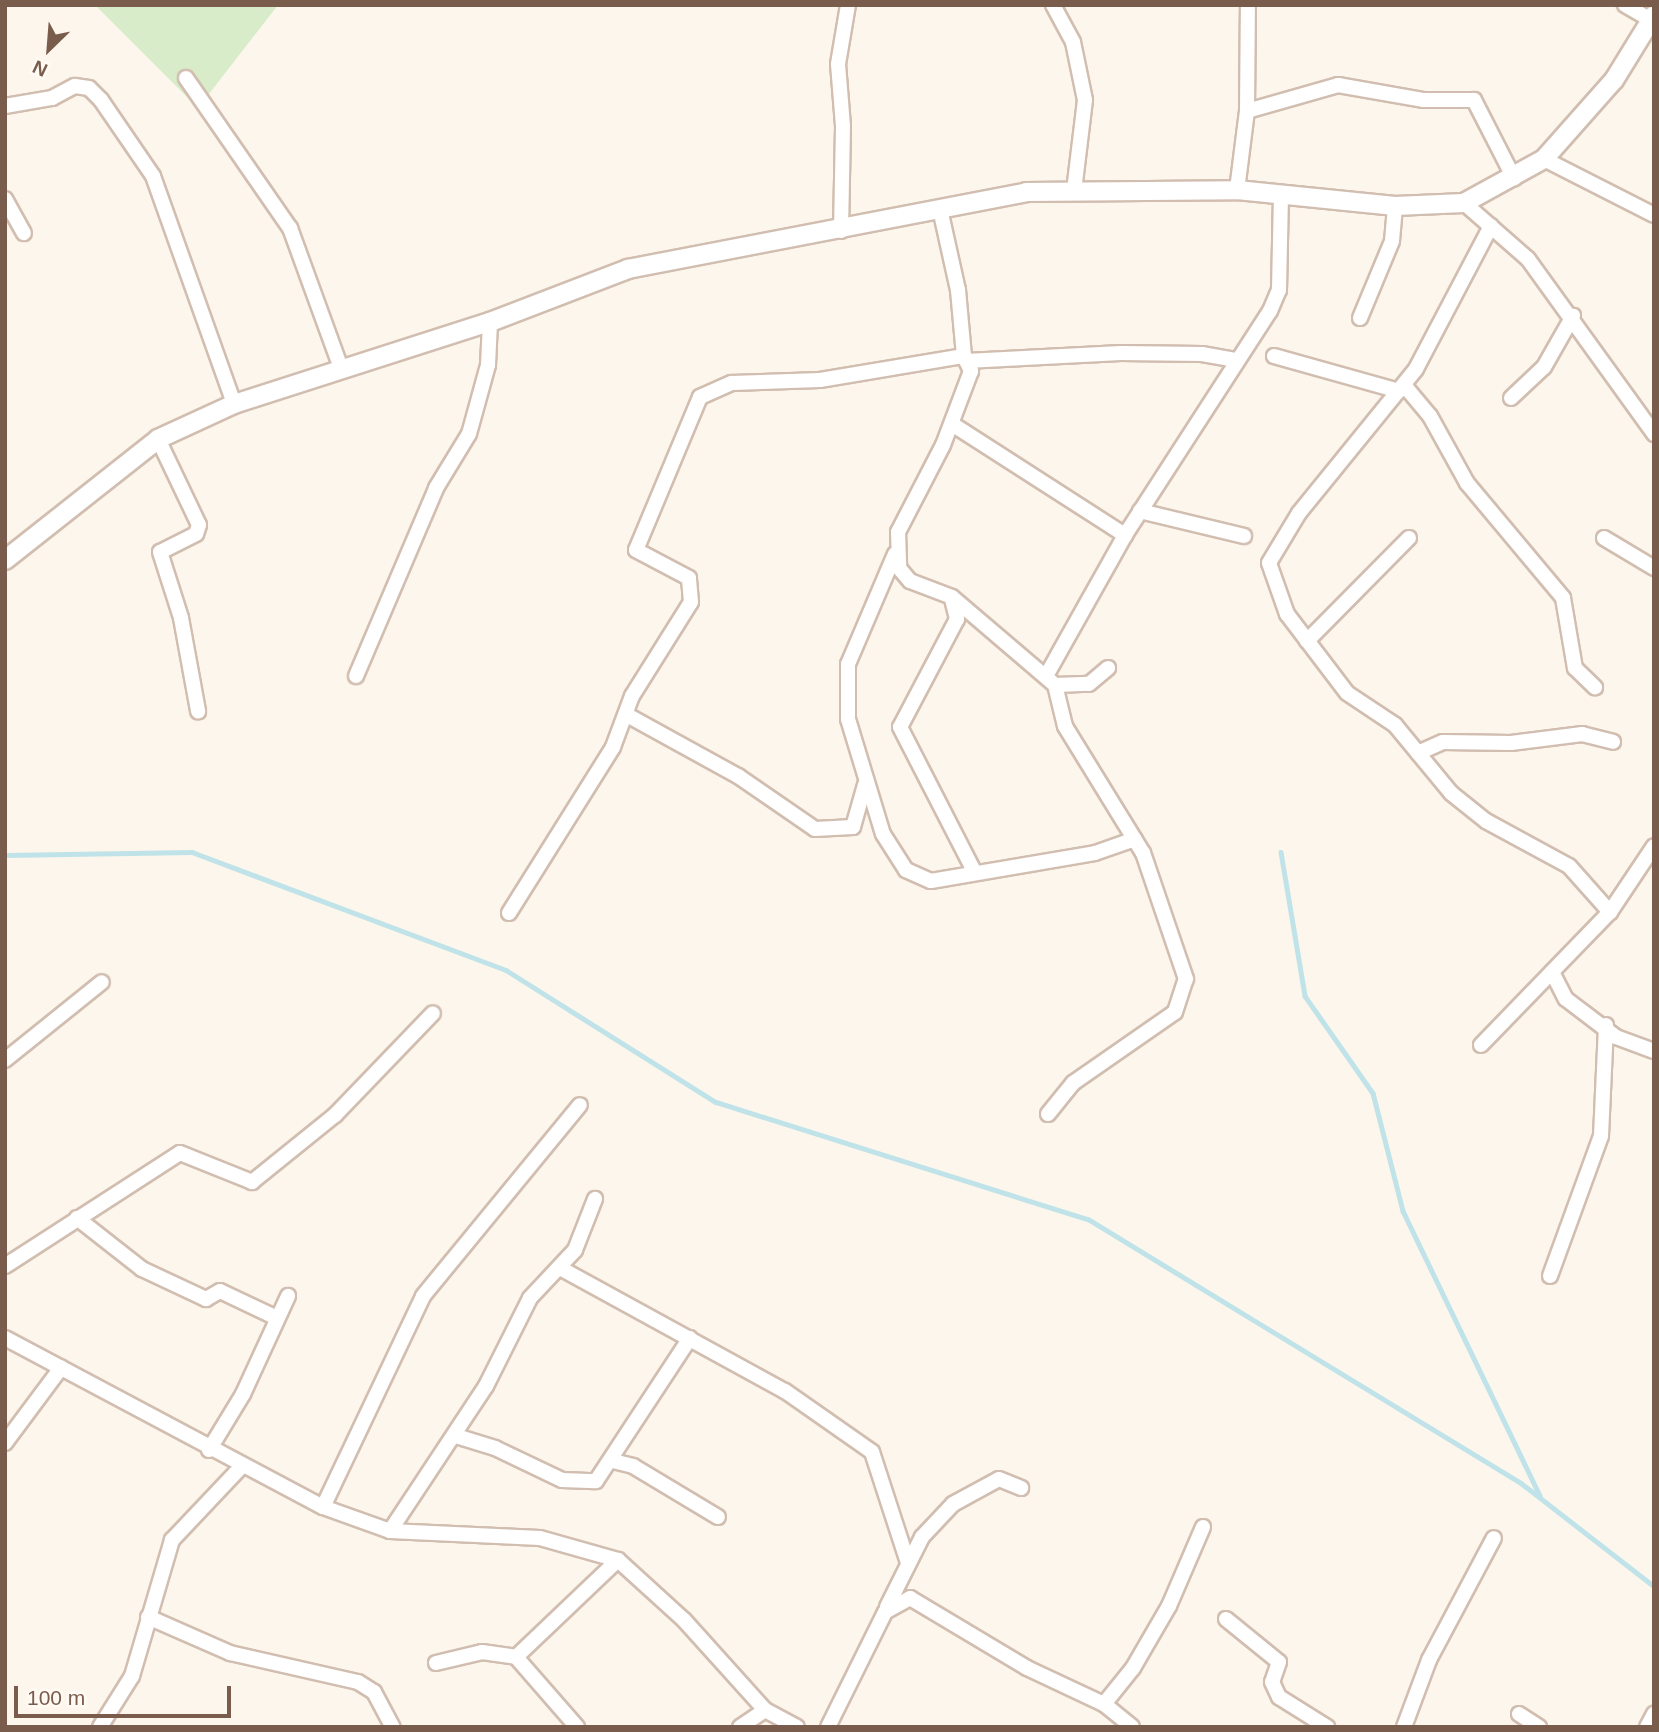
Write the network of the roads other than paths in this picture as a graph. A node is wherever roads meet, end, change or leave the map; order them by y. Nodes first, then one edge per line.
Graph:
1 (848, 5) edge
2 (1054, 5) edge
3 (1248, 5) edge
4 (1625, 5) edge
5 (1652, 17) edge
6 (186, 78) dead end
7 (5, 106) edge
8 (1247, 111) junction
9 (1544, 159) junction
10 (1514, 178) junction
11 (1237, 190) junction
12 (1074, 191) junction
13 (1281, 194) junction
14 (5, 199) edge
15 (1464, 203) junction
16 (1395, 206) junction
17 (940, 209) junction
18 (1654, 215) edge
19 (1491, 226) junction
20 (841, 231) junction
21 (24, 233) dead end
22 (1573, 316) junction
23 (1360, 318) dead end
24 (490, 322) junction
25 (1274, 356) dead end
26 (965, 359) junction
27 (1237, 360) junction
28 (341, 368) junction
29 (1402, 388) junction
30 (1511, 398) dead end
31 (234, 404) junction
32 (952, 424) junction
33 (1654, 434) edge
34 (158, 439) junction
35 (1140, 511) junction
36 (1125, 535) junction
37 (1244, 536) dead end
38 (1409, 538) dead end
39 (1604, 538) dead end
40 (895, 554) junction
41 (5, 560) edge
42 (1654, 568) edge
43 (952, 597) junction
44 (1307, 641) junction
45 (1108, 668) dead end
46 (356, 676) dead end
47 (1050, 681) junction
48 (1595, 687) dead end
49 (198, 711) dead end
50 (627, 715) junction
51 (1613, 742) dead end
52 (1418, 753) junction
53 (865, 785) junction
54 (1135, 839) junction
55 (1654, 846) edge
56 (975, 873) junction
57 (1610, 912) junction
58 (509, 913) dead end
59 (1552, 972) junction
60 (102, 982) dead end
61 (433, 1013) dead end
62 (1606, 1025) junction
63 (1481, 1045) dead end
64 (1654, 1051) edge
65 (5, 1060) edge
66 (580, 1105) dead end
67 (1048, 1114) dead end
68 (595, 1199) dead end
69 (77, 1218) junction
70 (5, 1266) edge
71 (561, 1268) junction
72 (1550, 1276) dead end
73 (288, 1296) dead end
74 (275, 1317) junction
75 (5, 1338) edge
76 (690, 1338) junction
77 (61, 1368) junction
78 (456, 1436) junction
79 (5, 1443) edge
80 (209, 1450) junction
81 (613, 1461) junction
82 (240, 1468) junction
83 (1021, 1488) dead end
84 (323, 1507) junction
85 (718, 1517) dead end
86 (1203, 1527) dead end
87 (390, 1531) junction
88 (1494, 1538) dead end
89 (618, 1560) junction
90 (908, 1563) junction
91 (885, 1612) junction
92 (148, 1617) junction
93 (1226, 1619) dead end
94 (516, 1657) junction
95 (436, 1663) dead end
96 (1104, 1704) junction
97 (765, 1710) junction
98 (1519, 1714) dead end
99 (1654, 1714) edge
100 (100, 1727) edge
101 (393, 1727) edge
102 (577, 1727) edge
103 (740, 1727) edge
104 (797, 1727) edge
105 (828, 1727) edge
106 (1132, 1727) edge
107 (1328, 1727) edge
108 (1404, 1727) edge
109 (1539, 1727) edge
110 (1647, 1727) edge

1 - 20 street
2 - 12 street
3 - 8 street
4 - 5 street
5 - 9 street
6 - 28 street
7 - 31 street
8 - 10 street
8 - 11 street
9 - 10 street
9 - 18 street
10 - 15 street
11 - 12 street
11 - 13 street
12 - 17 street
13 - 16 street
13 - 27 street
14 - 21 street
15 - 16 street
15 - 19 street
16 - 23 street
17 - 20 street
17 - 26 street
19 - 22 street
19 - 29 street
20 - 24 street
22 - 30 street
22 - 33 street
24 - 28 street
24 - 46 street
25 - 29 street
26 - 27 street
26 - 32 street
26 - 50 street
27 - 35 street
28 - 31 street
29 - 44 street
29 - 48 street
31 - 34 street
32 - 36 street
32 - 40 street
34 - 41 street
34 - 49 street
35 - 36 street
35 - 37 street
36 - 47 street
38 - 44 street
39 - 42 street
40 - 43 street
40 - 53 street
43 - 47 street
43 - 56 street
44 - 52 street
45 - 47 street
47 - 54 street
50 - 53 street
50 - 58 street
51 - 52 street
52 - 57 street
53 - 56 street
54 - 56 street
54 - 67 street
55 - 57 street
57 - 59 street
59 - 62 street
59 - 63 street
60 - 65 street
61 - 69 street
62 - 64 street
62 - 72 street
66 - 84 street
68 - 71 street
69 - 70 street
69 - 74 street
71 - 76 street
71 - 78 street
73 - 74 street
74 - 80 street
75 - 77 street
76 - 81 street
76 - 90 street
77 - 79 street
77 - 80 street
78 - 81 street
78 - 87 street
80 - 82 street
81 - 85 street
82 - 84 street
82 - 92 street
83 - 90 street
84 - 87 street
86 - 96 street
87 - 89 street
88 - 108 street
89 - 94 street
89 - 97 street
90 - 91 street
91 - 96 street
91 - 105 street
92 - 100 street
92 - 101 street
93 - 107 street
94 - 95 street
94 - 102 street
96 - 106 street
97 - 103 street
97 - 104 street
98 - 109 street
99 - 110 street

